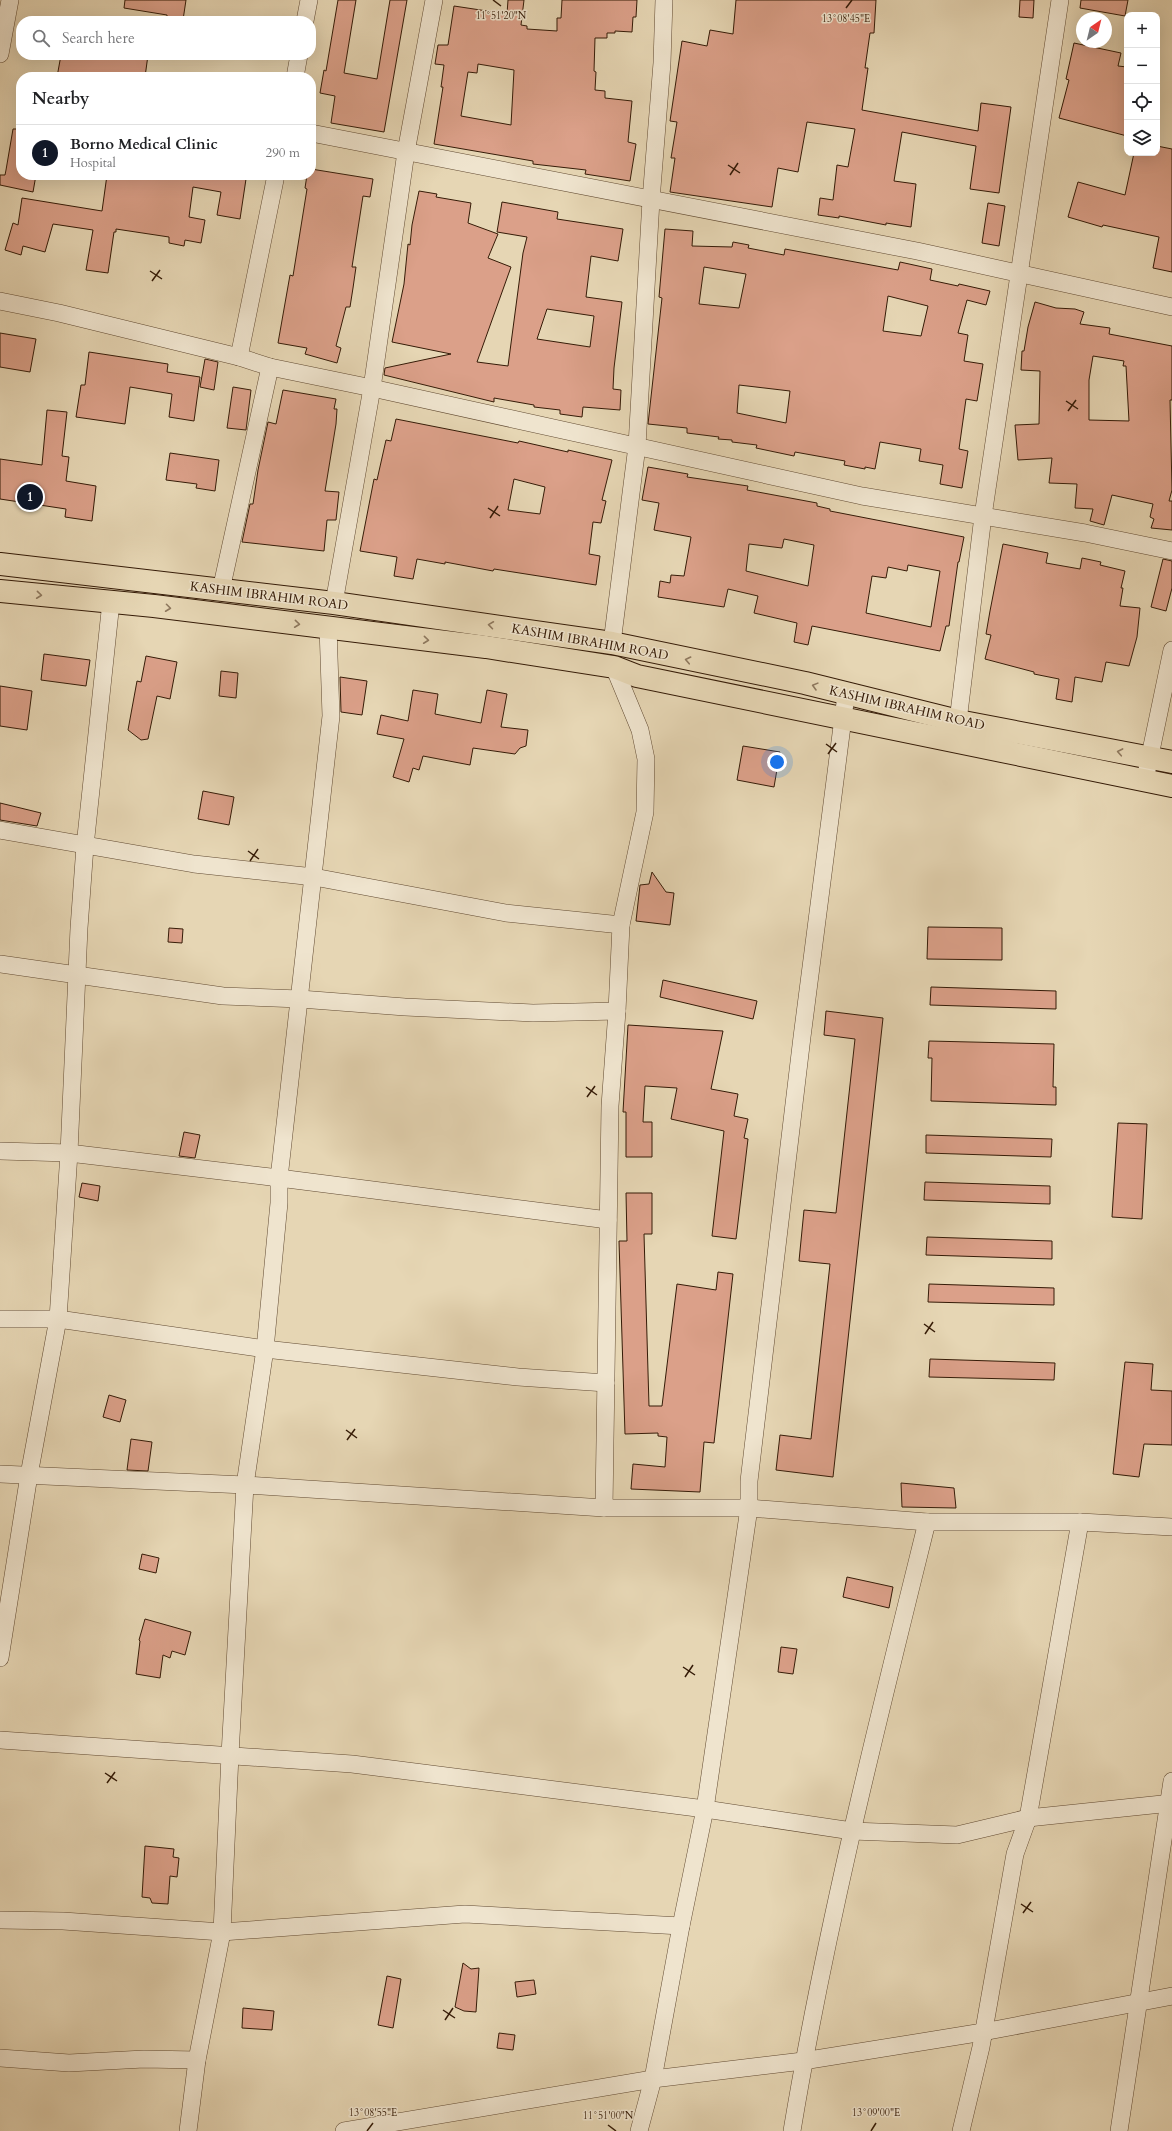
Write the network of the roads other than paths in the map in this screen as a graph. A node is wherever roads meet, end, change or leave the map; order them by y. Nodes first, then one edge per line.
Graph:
1 (10, 0) edge
2 (309, 0) edge
3 (434, 0) edge
4 (664, 0) edge
5 (1060, 0) edge
6 (306, 16) edge
7 (0, 54) edge
8 (298, 60) edge
9 (296, 72) edge
10 (316, 133) edge
11 (406, 152) junction
12 (275, 180) edge
13 (651, 200) junction
14 (1020, 274) junction
15 (0, 302) edge
16 (1172, 307) edge
17 (239, 357) junction
18 (270, 368) junction
19 (372, 388) junction
20 (637, 446) junction
21 (983, 516) junction
22 (1172, 551) edge
23 (0, 564) edge
24 (221, 590) junction
25 (0, 591) edge
26 (111, 602) junction
27 (334, 603) junction
28 (328, 627) junction
29 (612, 643) junction
30 (1172, 650) edge
31 (614, 667) junction
32 (846, 695) junction
33 (843, 719) junction
34 (958, 721) junction
35 (1150, 757) junction
36 (1172, 762) edge
37 (1145, 780) junction
38 (1172, 786) edge
39 (0, 830) edge
40 (85, 846) junction
41 (314, 876) junction
42 (621, 925) junction
43 (0, 964) edge
44 (78, 974) junction
45 (300, 999) junction
46 (617, 1011) junction
47 (0, 1151) edge
48 (69, 1153) junction
49 (279, 1178) junction
50 (608, 1220) junction
51 (0, 1319) edge
52 (58, 1319) junction
53 (265, 1348) junction
54 (606, 1383) junction
55 (0, 1474) edge
56 (29, 1475) junction
57 (246, 1485) junction
58 (604, 1508) junction
59 (749, 1508) junction
60 (927, 1522) junction
61 (1080, 1522) junction
62 (1172, 1527) edge
63 (0, 1658) edge
64 (0, 1740) edge
65 (230, 1755) junction
66 (1172, 1781) edge
67 (1170, 1803) edge
68 (705, 1809) junction
69 (1028, 1818) junction
70 (852, 1830) junction
71 (0, 1920) edge
72 (681, 1926) junction
73 (222, 1932) junction
74 (1172, 1996) edge
75 (1139, 2001) junction
76 (983, 2032) junction
77 (0, 2058) edge
78 (197, 2060) junction
79 (804, 2060) junction
80 (653, 2079) junction
81 (188, 2131) edge
82 (344, 2131) edge
83 (639, 2131) edge
84 (792, 2131) edge
85 (960, 2131) edge
86 (1119, 2131) edge

1 - 7 street
2 - 6 street
3 - 11 street
4 - 13 street
5 - 14 street
8 - 9 street
10 - 11 street
11 - 13 street
11 - 19 street
12 - 17 street
13 - 14 street
13 - 20 street
14 - 16 street
14 - 21 street
15 - 17 street
17 - 18 street
18 - 19 street
18 - 24 street
19 - 20 street
19 - 27 street
20 - 21 street
20 - 29 street
21 - 22 street
21 - 34 street
23 - 24 highway, KASHIM IBRAHIM ROAD
24 - 27 highway, KASHIM IBRAHIM ROAD
25 -> 26 highway, KASHIM IBRAHIM ROAD
26 -> 28 highway, KASHIM IBRAHIM ROAD
26 - 40 street
29 -> 27 highway, KASHIM IBRAHIM ROAD
28 -> 31 highway, KASHIM IBRAHIM ROAD
28 - 41 street
32 -> 29 highway, KASHIM IBRAHIM ROAD
30 - 35 street
31 - 33 highway, KASHIM IBRAHIM ROAD
31 - 42 street
32 - 33 street
32 - 34 highway, KASHIM IBRAHIM ROAD
33 - 37 highway, KASHIM IBRAHIM ROAD
33 - 59 street
35 -> 34 highway, KASHIM IBRAHIM ROAD
35 - 36 highway, KASHIM IBRAHIM ROAD
35 - 37 street
37 - 38 highway, KASHIM IBRAHIM ROAD
39 - 40 street
40 - 41 street
40 - 44 street
41 - 42 street
41 - 45 street
42 - 46 street
43 - 44 street
44 - 45 street
44 - 48 street
45 - 46 street
45 - 49 street
46 - 50 street
47 - 48 street
48 - 49 street
48 - 52 street
49 - 50 street
49 - 53 street
50 - 54 street
51 - 52 street
52 - 53 street
52 - 56 street
53 - 54 street
53 - 57 street
54 - 58 street
55 - 56 street
56 - 57 street
56 - 63 street
57 - 58 street
57 - 65 street
58 - 59 street
59 - 60 street
59 - 68 street
60 - 61 street
60 - 70 street
61 - 62 street
61 - 69 street
64 - 65 street
65 - 68 street
65 - 73 street
66 - 67 street
67 - 69 street
67 - 75 street
68 - 70 street
68 - 72 street
69 - 70 street
69 - 76 street
70 - 79 street
71 - 73 street
72 - 73 street
72 - 80 street
73 - 78 street
74 - 75 street
75 - 76 street
75 - 86 street
76 - 79 street
76 - 85 street
77 - 78 street
78 - 81 street
79 - 80 street
79 - 84 street
80 - 82 street
80 - 83 street

